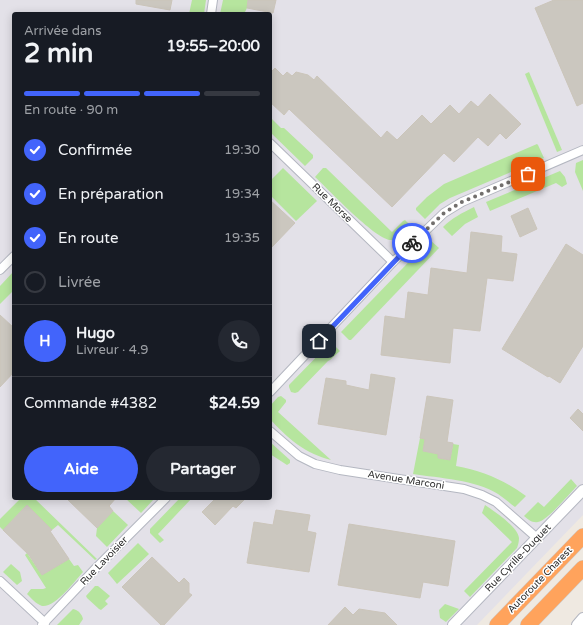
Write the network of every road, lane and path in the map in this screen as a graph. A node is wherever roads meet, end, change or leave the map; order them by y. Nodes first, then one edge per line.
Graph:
1 (213, 0) edge
2 (211, 12) edge
3 (272, 145) edge
4 (583, 150) edge
5 (12, 258) edge
6 (393, 262) junction
7 (0, 270) edge
8 (272, 390) edge
9 (272, 433) edge
10 (583, 490) edge
11 (164, 500) edge
12 (583, 536) edge
13 (537, 538) junction
14 (583, 568) edge
15 (0, 580) edge
16 (572, 580) junction
17 (583, 618) edge
18 (44, 624) edge
19 (453, 625) edge
20 (497, 625) edge
21 (528, 625) edge
22 (535, 625) edge
23 (576, 625) edge

1 - 2 street
3 - 6 street, Rue Morse
4 - 6 street
5 - 7 street
6 - 8 street
9 - 13 street, Avenue Marconi
10 - 13 street, Rue Cyrille-Duquet
11 - 18 street, Rue Lavoisier
12 - 20 highway, Autoroute Charest
13 - 19 street, Rue Cyrille-Duquet
14 - 16 highway
15 - 18 street
16 - 21 highway
16 - 22 highway
17 - 23 street

